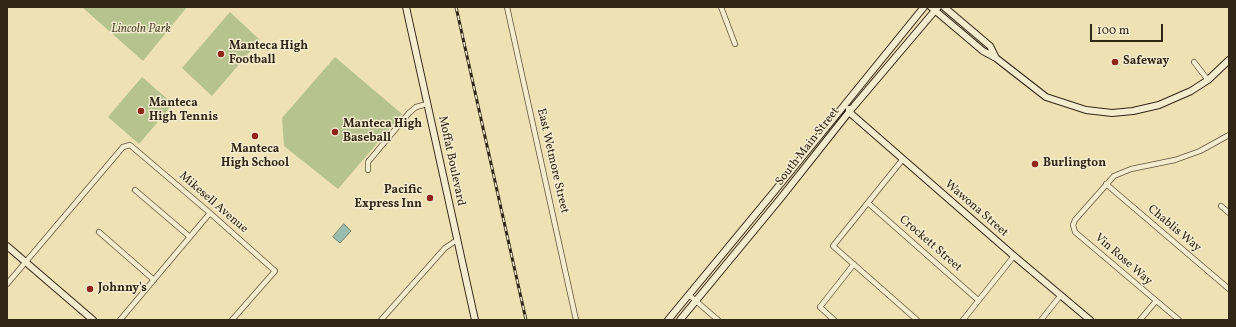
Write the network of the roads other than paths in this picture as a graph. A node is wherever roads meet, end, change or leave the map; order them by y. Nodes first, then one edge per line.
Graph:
1 (406, 7) edge
2 (507, 7) edge
3 (721, 7) edge
4 (924, 7) edge
5 (944, 7) edge
6 (935, 8) edge
7 (735, 44) dead end
8 (996, 58) junction
9 (1229, 60) edge
10 (1194, 62) dead end
11 (1208, 80) junction
12 (861, 84) junction
13 (427, 104) junction
14 (849, 112) junction
15 (1229, 135) edge
16 (903, 159) junction
17 (368, 170) dead end
18 (1106, 184) junction
19 (135, 190) dead end
20 (773, 193) junction
21 (780, 199) junction
22 (868, 203) junction
23 (1221, 206) dead end
24 (210, 213) junction
25 (1229, 213) edge
26 (99, 232) dead end
27 (190, 237) junction
28 (457, 240) junction
29 (7, 246) edge
30 (1014, 256) junction
31 (25, 262) junction
32 (854, 264) junction
33 (154, 280) junction
34 (7, 284) edge
35 (1229, 289) edge
36 (689, 295) junction
37 (1061, 295) junction
38 (978, 300) junction
39 (696, 301) junction
40 (1156, 301) junction
41 (93, 320) edge
42 (120, 320) edge
43 (232, 320) edge
44 (381, 320) edge
45 (475, 320) edge
46 (576, 320) edge
47 (668, 320) edge
48 (680, 320) edge
49 (718, 320) edge
50 (834, 320) edge
51 (917, 320) edge
52 (963, 320) edge
53 (1041, 320) edge
54 (1090, 320) edge
55 (1140, 320) edge
56 (1179, 320) edge

1 - 13 main road, Moffat Boulevard
2 - 46 street, East Wetmore Street
3 - 7 street
4 - 12 main road, South Main Street
5 - 8 main road
6 - 8 main road
6 - 14 main road, South Main Street
8 - 11 main road
9 - 11 main road
10 - 11 street
12 - 14 main road
12 - 20 main road, South Main Street
13 - 17 street
13 - 28 main road, Moffat Boulevard
14 - 16 main road, Wawona Street
14 - 21 main road, South Main Street
15 - 18 street
16 - 22 street
16 - 30 main road, Wawona Street
18 - 35 street, Chablis Way
18 - 40 street, Vin Rose Way
19 - 27 street
20 - 21 main road
20 - 36 main road, South Main Street
21 - 39 main road, South Main Street
22 - 32 street
22 - 38 street, Crockett Street
23 - 25 street
24 - 27 street
24 - 31 street, Mikesell Avenue
24 - 43 street, Mikesell Avenue
26 - 33 street
27 - 33 street
28 - 44 street
28 - 45 main road, Moffat Boulevard
29 - 31 main road
30 - 37 main road, Wawona Street
30 - 38 street
31 - 34 street
31 - 41 main road
32 - 50 street
32 - 51 street
33 - 42 street
36 - 39 street
36 - 47 main road, South Main Street
37 - 53 street
37 - 54 main road, Wawona Street
38 - 52 street
39 - 48 main road, South Main Street
39 - 49 street
40 - 55 street
40 - 56 street, Vin Rose Way

